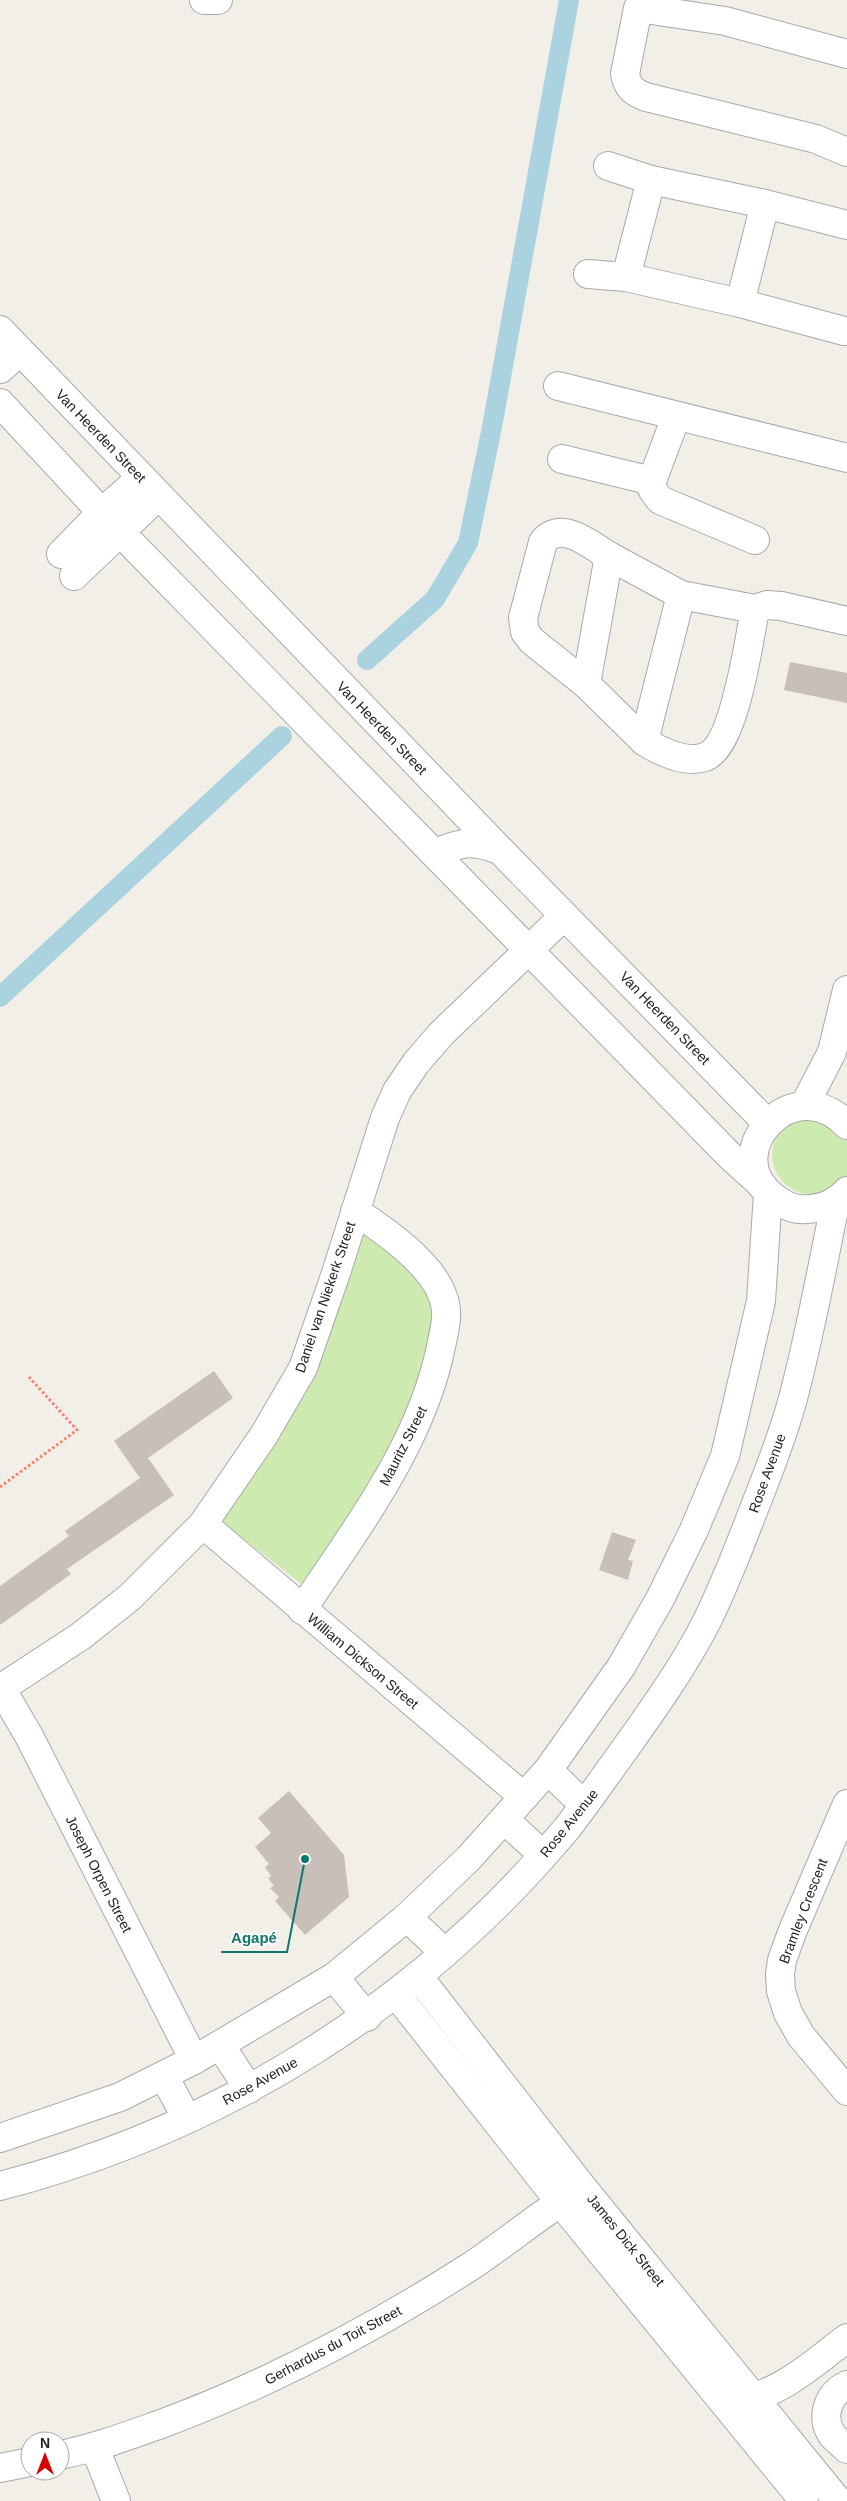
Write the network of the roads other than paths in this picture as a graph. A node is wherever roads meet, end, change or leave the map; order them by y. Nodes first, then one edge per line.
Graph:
1 (204, 0) edge
2 (218, 0) edge
3 (640, 4) edge
4 (847, 54) edge
5 (847, 152) edge
6 (608, 166) dead end
7 (651, 180) junction
8 (765, 204) junction
9 (847, 225) edge
10 (588, 274) dead end
11 (626, 277) junction
12 (740, 303) junction
13 (846, 328) edge
14 (0, 330) edge
15 (20, 351) junction
16 (0, 369) edge
17 (558, 386) dead end
18 (0, 403) edge
19 (676, 417) junction
20 (847, 458) edge
21 (562, 459) dead end
22 (652, 481) junction
23 (150, 487) junction
24 (110, 522) junction
25 (755, 540) dead end
26 (609, 556) junction
27 (68, 565) dead end
28 (681, 595) junction
29 (755, 609) junction
30 (847, 621) edge
31 (586, 684) junction
32 (644, 741) junction
33 (501, 851) junction
34 (435, 853) junction
35 (564, 916) junction
36 (527, 949) junction
37 (847, 990) edge
38 (804, 1106) junction
39 (767, 1123) junction
40 (847, 1125) edge
41 (766, 1190) junction
42 (843, 1195) edge
43 (355, 1211) junction
44 (203, 1524) junction
45 (302, 1610) junction
46 (1, 1688) edge
47 (548, 1770) junction
48 (524, 1797) junction
49 (847, 1804) edge
50 (584, 1805) junction
51 (505, 1820) junction
52 (543, 1856) junction
53 (407, 1917) junction
54 (445, 1954) junction
55 (418, 1976) junction
56 (334, 1977) junction
57 (396, 1994) junction
58 (367, 2016) junction
59 (220, 2045) junction
60 (194, 2060) junction
61 (164, 2076) junction
62 (249, 2089) junction
63 (847, 2091) edge
64 (187, 2119) junction
65 (0, 2138) edge
66 (0, 2186) edge
67 (583, 2188) junction
68 (560, 2202) junction
69 (847, 2338) edge
70 (847, 2385) edge
71 (756, 2398) junction
72 (724, 2401) junction
73 (95, 2448) junction
74 (847, 2448) edge
75 (70, 2453) edge
76 (20, 2464) edge
77 (0, 2468) edge
78 (116, 2501) edge
79 (804, 2501) edge
80 (838, 2501) edge

1 - 2 street
3 - 4 street
3 - 5 street
6 - 7 street
7 - 8 street
7 - 11 street
8 - 9 street
8 - 12 street
10 - 11 street
11 - 12 street
12 - 13 street
14 - 15 street, Van Heerden Street
15 - 16 street
15 - 23 street, Van Heerden Street
17 - 19 street
18 - 24 street
19 - 20 street
19 - 22 street
21 - 22 street
22 - 25 street
23 - 24 street
23 - 33 street, Van Heerden Street
24 - 27 street
24 - 34 street
26 - 28 street
26 - 31 street
26 - 31 street
28 - 29 street
28 - 32 street
29 - 30 street
29 - 32 street
31 - 32 street
33 - 34 street
33 - 35 street, Van Heerden Street
34 - 36 street
35 - 36 street, Daniel van Niekerk Street
35 - 39 street, Van Heerden Street
36 - 41 street
36 - 43 street, Daniel van Niekerk Street
37 - 38 street
38 - 39 street
38 - 40 street
39 - 41 street
41 - 42 street
41 - 47 street
42 - 50 street, Rose Avenue
43 - 44 street, Daniel van Niekerk Street
43 - 45 street, Mauritz Street
44 - 45 street, William Dickson Street
44 - 46 street, Daniel van Niekerk Street
45 - 48 street, William Dickson Street
46 - 60 street, Joseph Orpen Street
47 - 48 street
47 - 50 street
48 - 51 street
49 - 63 street, Bramley Crescent
50 - 52 street, Rose Avenue
51 - 52 street
51 - 53 street
52 - 54 street, Rose Avenue
53 - 54 street
53 - 56 street
54 - 55 street, Rose Avenue
55 - 57 street, Rose Avenue
55 - 67 street, James Dick Street
56 - 58 street
56 - 59 street
57 - 58 street, Rose Avenue
57 - 68 street, James Dick Street
58 - 62 street, Rose Avenue
59 - 60 street
59 - 62 street
60 - 61 street
61 - 64 street
61 - 65 street
62 - 64 street, Rose Avenue
64 - 66 street, Rose Avenue
67 - 68 street, Gerhardus du Toit Street
67 - 71 street, James Dick Street
68 - 72 street, James Dick Street
68 - 73 street, Gerhardus du Toit Street
69 - 71 street
70 - 74 street
71 - 72 street
71 - 80 street, James Dick Street
72 - 79 street, James Dick Street
73 - 75 street, Gerhardus du Toit Street
73 - 78 street
76 - 77 street

